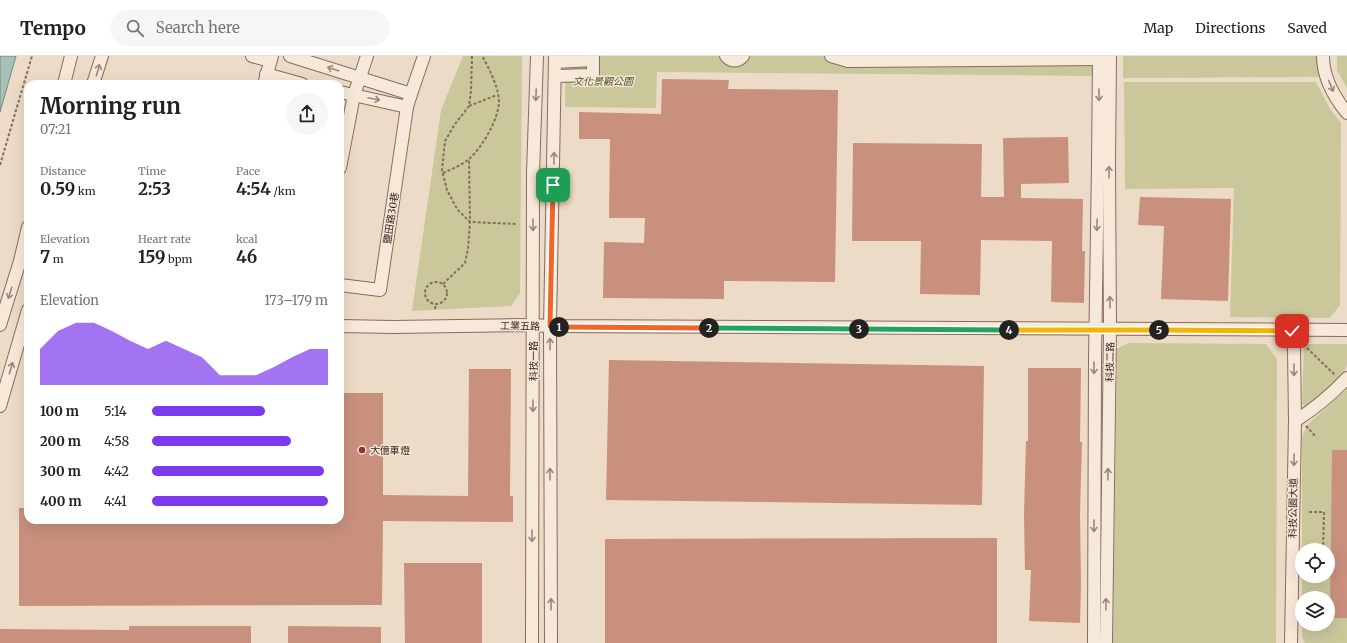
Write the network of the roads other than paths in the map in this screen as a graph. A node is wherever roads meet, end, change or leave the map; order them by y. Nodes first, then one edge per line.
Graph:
1 (71, 56) edge
2 (102, 56) edge
3 (252, 56) edge
4 (290, 56) edge
5 (367, 56) edge
6 (424, 56) edge
7 (537, 56) edge
8 (726, 56) edge
9 (743, 56) edge
10 (831, 56) edge
11 (1323, 56) edge
12 (1103, 57) edge
13 (593, 58) edge
14 (271, 59) edge
15 (314, 59) edge
16 (555, 59) edge
17 (555, 76) junction
18 (359, 78) junction
19 (265, 79) edge
20 (65, 80) edge
21 (95, 80) edge
22 (344, 93) edge
23 (410, 94) junction
24 (354, 95) junction
25 (407, 107) junction
26 (1347, 113) edge
27 (344, 147) edge
28 (24, 262) edge
29 (344, 286) edge
30 (24, 324) edge
31 (0, 325) edge
32 (533, 325) junction
33 (344, 326) edge
34 (550, 326) junction
35 (1347, 327) edge
36 (1095, 329) junction
37 (1110, 330) junction
38 (1292, 331) junction
39 (1347, 331) edge
40 (1342, 377) edge
41 (0, 406) edge
42 (1300, 423) junction
43 (532, 643) edge
44 (551, 643) edge
45 (1094, 643) edge
46 (1106, 643) edge
47 (1291, 643) edge

1 - 20 street
21 -> 2 street
3 - 14 street
4 - 15 street
5 - 18 street
6 - 23 street, 鹽田路30巷
7 -> 32 street, 科技一路
8 - 9 street
10 - 12 street
11 -> 26 street
12 -> 36 street, 科技二路
37 -> 12 street, 科技二路
13 - 16 street
13 - 17 street
14 - 19 street
18 -> 15 street
16 - 17 street, 科技一路
34 -> 17 street, 科技一路
18 - 23 street
18 - 24 street
22 - 24 street
23 - 25 street, 鹽田路30巷
24 -> 25 street
24 - 27 street
25 - 29 street, 鹽田路30巷
28 -> 31 street
41 -> 30 street
32 - 33 street, 工業五路
32 - 34 street, 工業五路
32 -> 43 street, 科技一路
34 - 36 street, 工業五路
44 -> 34 street, 科技一路
35 - 39 street
36 - 37 street, 工業五路
36 -> 45 street, 科技二路
37 - 38 street, 工業五路
46 -> 37 street, 科技二路
38 - 39 street, 工業五路
38 -> 42 street, 科技公園大道
40 - 42 street
42 -> 47 street, 科技公園大道

